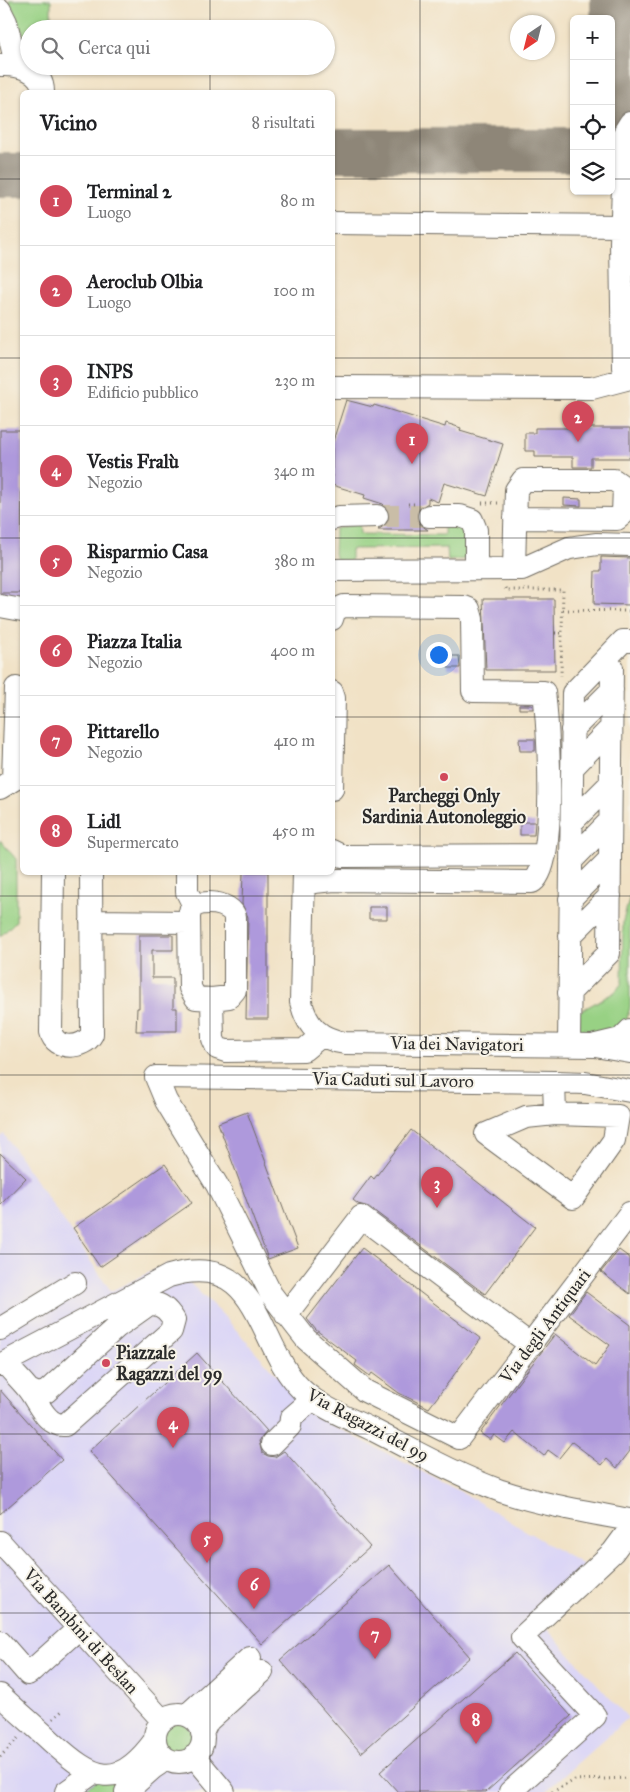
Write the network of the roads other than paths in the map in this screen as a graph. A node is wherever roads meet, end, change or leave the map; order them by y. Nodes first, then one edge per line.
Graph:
1 (0, 10) edge
2 (8, 64) edge
3 (34, 75) edge
4 (43, 90) edge
5 (630, 124) edge
6 (335, 223) edge
7 (621, 226) junction
8 (628, 378) edge
9 (335, 387) edge
10 (377, 516) tunnel mouth
11 (429, 516) tunnel mouth
12 (335, 518) edge
13 (515, 518) dead end
14 (630, 546) edge
15 (514, 569) junction
16 (335, 570) edge
17 (476, 570) junction
18 (0, 606) edge
19 (20, 610) edge
20 (335, 610) edge
21 (630, 641) edge
22 (630, 650) edge
23 (612, 668) junction
24 (16, 688) dead end
25 (572, 707) junction
26 (12, 781) edge
27 (610, 812) junction
28 (335, 852) edge
29 (546, 855) junction
30 (571, 862) junction
31 (53, 875) edge
32 (91, 875) edge
33 (187, 875) edge
34 (304, 878) edge
35 (191, 914) junction
36 (91, 921) junction
37 (212, 999) junction
38 (630, 1030) edge
39 (321, 1036) junction
40 (568, 1045) junction
41 (595, 1046) junction
42 (630, 1052) edge
43 (554, 1082) junction
44 (630, 1091) edge
45 (555, 1114) junction
46 (630, 1214) edge
47 (76, 1283) dead end
48 (286, 1314) junction
49 (0, 1328) edge
50 (531, 1345) junction
51 (2, 1364) edge
52 (30, 1390) junction
53 (313, 1399) junction
54 (272, 1444) dead end
55 (630, 1520) edge
56 (630, 1529) edge
57 (0, 1543) edge
58 (78, 1629) junction
59 (0, 1642) edge
60 (0, 1695) edge
61 (187, 1715) junction
62 (158, 1730) junction
63 (202, 1733) junction
64 (185, 1759) junction
65 (93, 1774) junction
66 (66, 1792) edge
67 (126, 1792) edge
68 (224, 1792) edge
69 (510, 1792) edge

1 - 2 street
3 - 4 street
5 - 7 street
6 - 7 street
7 - 8 street
8 - 9 street
10 - 12 street
11 - 17 street
13 - 15 street
14 - 15 street
15 - 17 street
16 - 17 street
18 - 19 street
20 - 29 street
21 - 25 street
22 - 23 street
23 - 25 street
23 - 27 street
24 - 26 street
25 - 30 street
27 - 30 street
27 - 30 street
27 - 30 street
27 - 30 street
27 - 30 street
27 - 30 street
27 - 30 street
27 - 30 street
28 - 29 street
29 - 34 street
30 - 40 street
31 - 36 street
32 - 36 street
33 - 35 street
34 - 39 street
35 - 36 street
35 - 37 street
35 - 37 street
37 - 39 street
38 - 41 street, Via dei Navigatori
39 - 40 street, Via dei Navigatori
40 - 41 street, Via dei Navigatori
41 - 42 street, Via dei Navigatori
43 - 44 street, Via Caduti sul Lavoro
43 - 45 street
43 - 48 street, Via Caduti sul Lavoro
45 - 45 street
46 - 50 street, Via degli Antiquari
47 - 49 street
48 - 50 street, Via degli Antiquari
48 - 50 street
51 - 52 street
51 - 53 street, Via Ragazzi del 99
52 - 52 street
53 - 54 street
53 - 55 street, Via Ragazzi del 99
56 - 69 street
57 - 58 street, Via Bambini di Beslan
58 - 59 street
58 - 62 street, Via Bambini di Beslan
60 - 65 street
61 - 62 street
61 - 63 street
61 - 63 street
62 - 64 street
62 - 65 street
63 - 64 street
64 - 67 street
64 - 68 street
65 - 66 street

